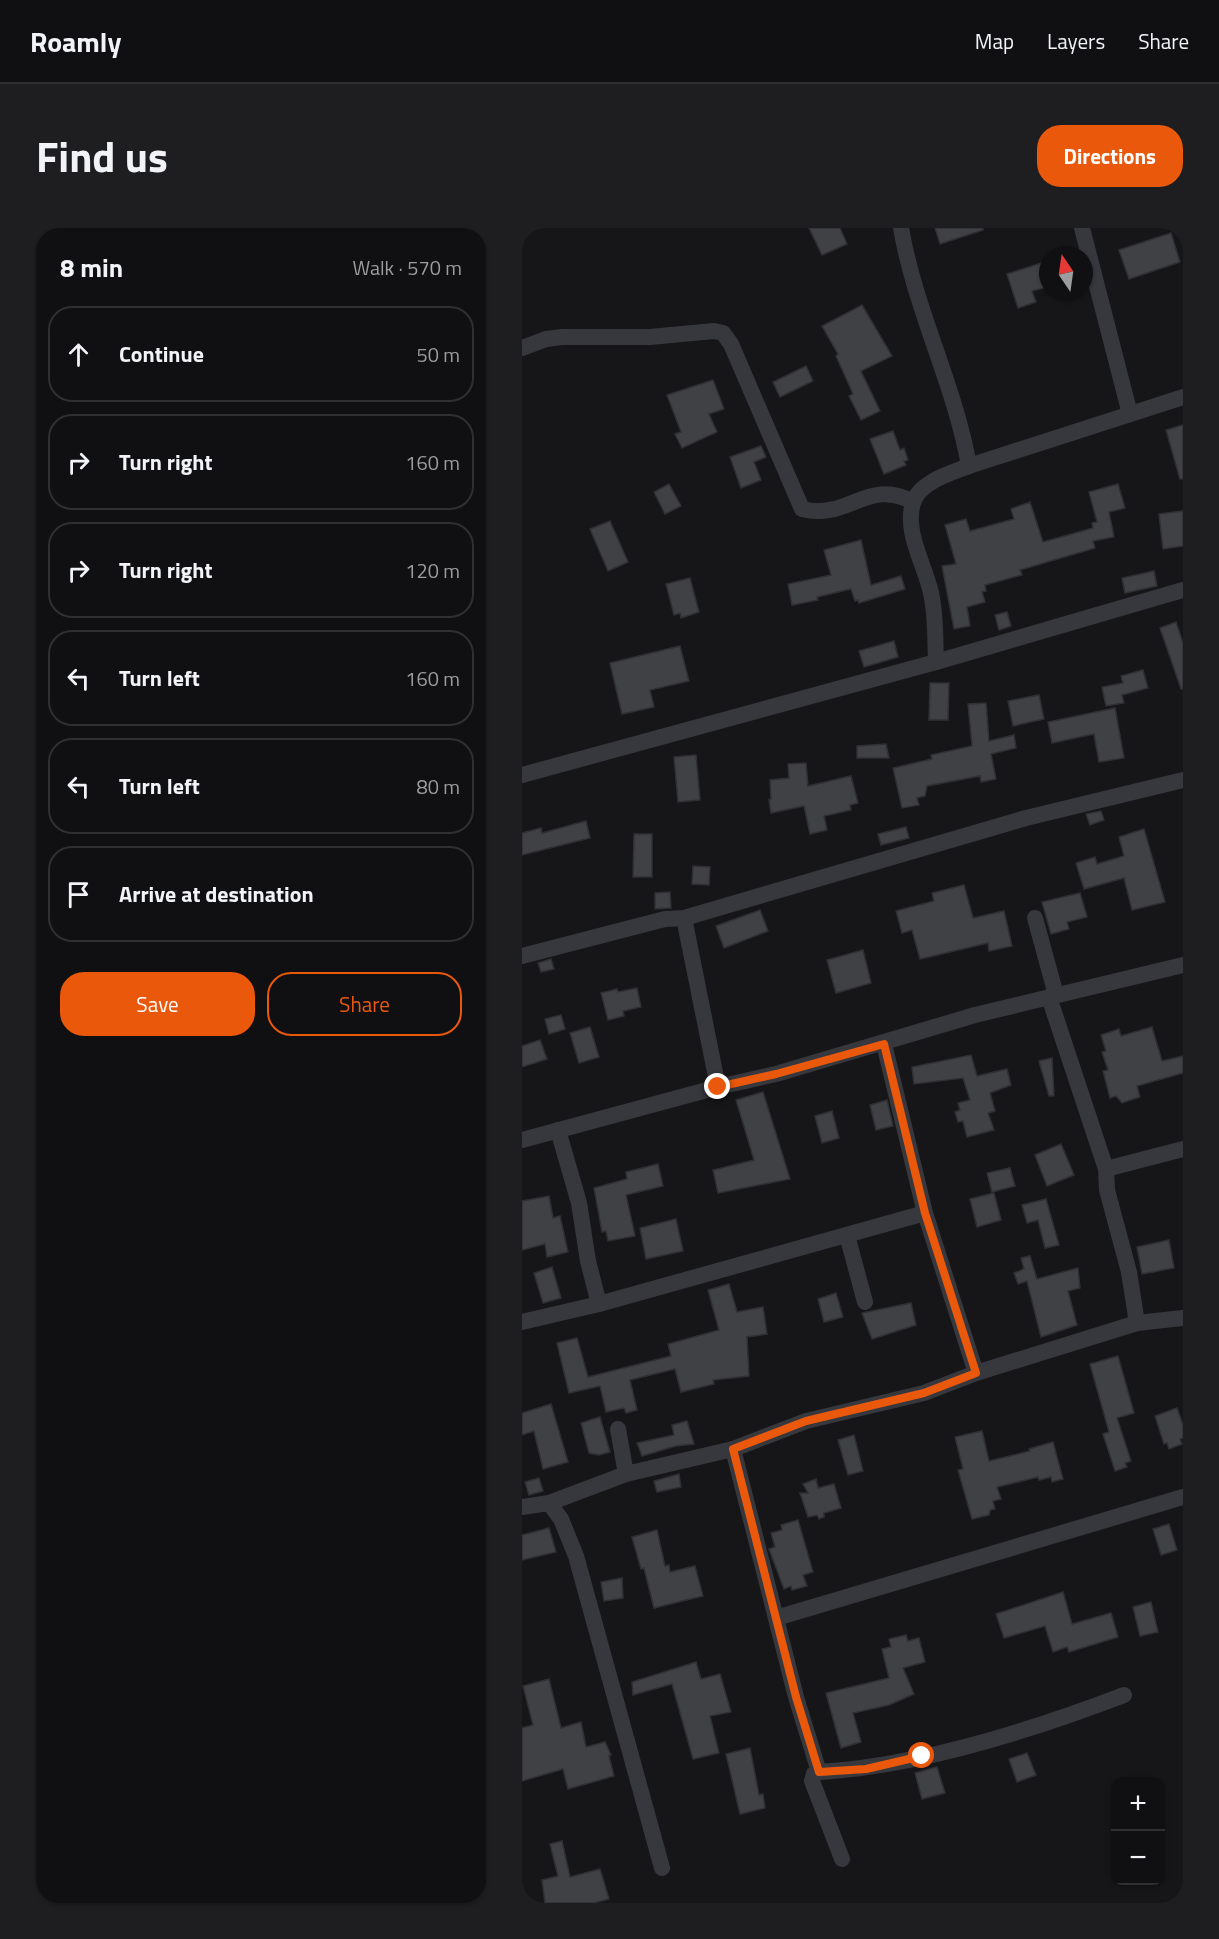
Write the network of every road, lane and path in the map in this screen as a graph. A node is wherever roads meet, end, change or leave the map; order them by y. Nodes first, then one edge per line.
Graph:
1 (901, 228) edge
2 (1082, 228) edge
3 (522, 348) edge
4 (1183, 397) edge
5 (1130, 414) junction
6 (969, 466) junction
7 (913, 502) junction
8 (1183, 590) edge
9 (936, 662) junction
10 (522, 775) edge
11 (1183, 780) edge
12 (684, 918) junction
13 (1035, 918) dead end
14 (522, 956) edge
15 (1183, 965) edge
16 (1053, 996) junction
17 (884, 1044) junction
18 (718, 1087) junction
19 (558, 1130) junction
20 (522, 1140) edge
21 (1183, 1149) edge
22 (1106, 1169) junction
23 (925, 1213) junction
24 (848, 1235) junction
25 (865, 1302) dead end
26 (599, 1304) junction
27 (1183, 1318) edge
28 (522, 1322) edge
29 (1137, 1323) junction
30 (976, 1373) junction
31 (618, 1429) dead end
32 (733, 1449) junction
33 (626, 1474) junction
34 (1183, 1497) edge
35 (549, 1503) junction
36 (522, 1507) edge
37 (776, 1618) junction
38 (1124, 1695) dead end
39 (819, 1772) junction
40 (842, 1859) dead end
41 (662, 1868) dead end

1 - 6 street
2 - 5 street
3 - 7 street
4 - 5 street
5 - 6 street
6 - 7 street
7 - 9 street
8 - 9 street
9 - 10 street
11 - 12 street
12 - 14 street
12 - 18 street
13 - 16 street
15 - 16 street
16 - 17 street
16 - 22 street
17 - 18 street
17 - 23 street
18 - 19 street
19 - 20 street
19 - 26 street
21 - 22 street
22 - 29 street
23 - 24 street
23 - 30 street
24 - 25 street
24 - 26 street
26 - 28 street
27 - 29 street
29 - 30 street
30 - 32 street
31 - 33 street
32 - 33 street
32 - 37 street
33 - 35 street
34 - 37 street
35 - 36 street
35 - 41 street
37 - 39 street
38 - 39 street
39 - 40 street

